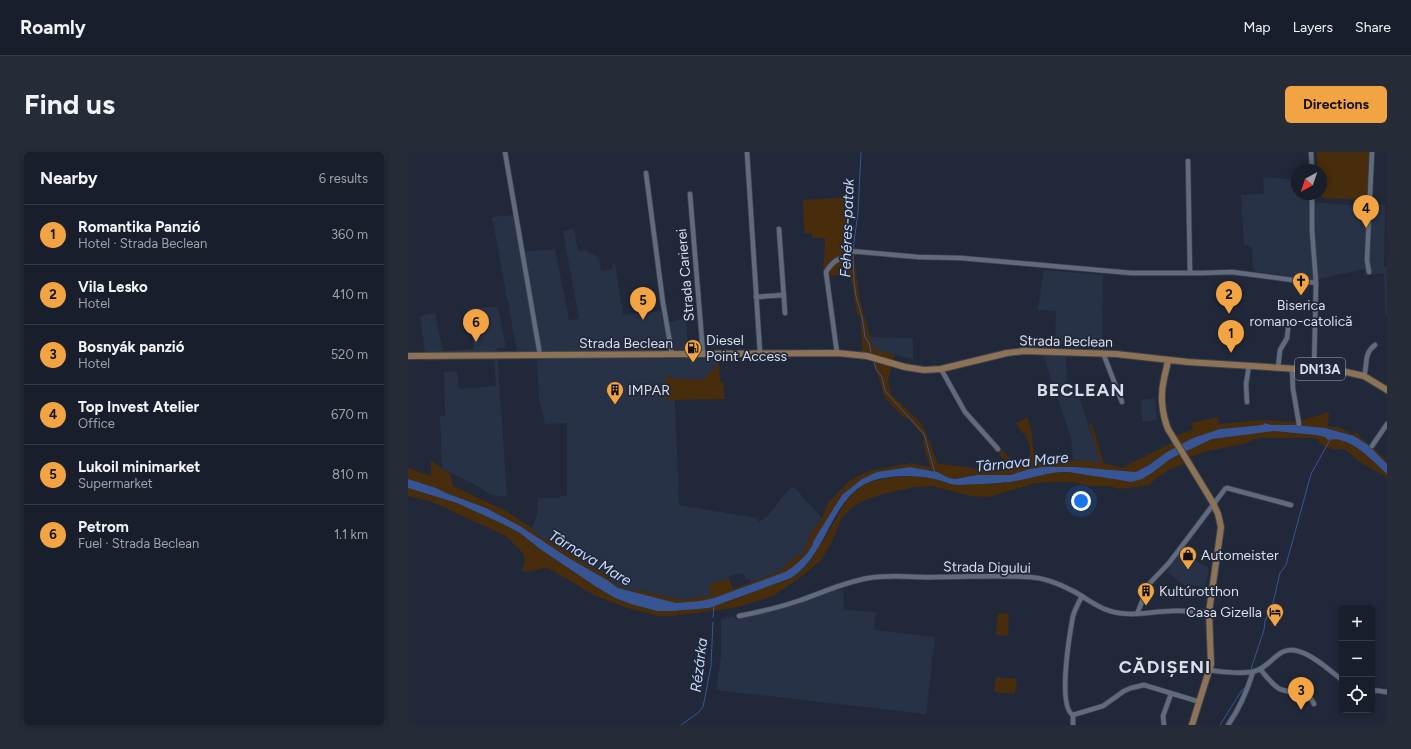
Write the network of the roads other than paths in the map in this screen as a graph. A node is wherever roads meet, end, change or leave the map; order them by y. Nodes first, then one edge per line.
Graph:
1 (505, 152) edge
2 (747, 152) edge
3 (1312, 152) edge
4 (1372, 152) edge
5 (1188, 161) dead end
6 (1312, 164) edge
7 (646, 173) dead end
8 (690, 194) dead end
9 (1312, 200) edge
10 (779, 228) dead end
11 (1369, 272) dead end
12 (1190, 273) junction
13 (1316, 283) junction
14 (784, 295) junction
15 (756, 297) junction
16 (785, 313) dead end
17 (1288, 329) dead end
18 (1376, 345) dead end
19 (703, 353) junction
20 (760, 353) junction
21 (837, 353) junction
22 (1103, 353) junction
23 (672, 354) junction
24 (540, 355) junction
25 (408, 356) edge
26 (1168, 361) junction
27 (1249, 366) junction
28 (1278, 368) junction
29 (1292, 368) junction
30 (941, 369) junction
31 (1314, 369) junction
32 (1364, 376) junction
33 (1387, 390) edge
34 (1122, 402) dead end
35 (1247, 402) dead end
36 (1299, 424) dead end
37 (1387, 424) edge
38 (1372, 446) dead end
39 (998, 449) dead end
40 (1213, 503) junction
41 (1291, 505) dead end
42 (1082, 596) junction
43 (1209, 612) junction
44 (1137, 614) junction
45 (739, 616) dead end
46 (1260, 669) junction
47 (1209, 670) junction
48 (1253, 672) junction
49 (1339, 678) edge
50 (1375, 690) edge
51 (1387, 692) edge
52 (1171, 694) junction
53 (1200, 702) junction
54 (1314, 704) dead end
55 (1073, 715) junction
56 (1073, 725) edge
57 (1164, 725) edge
58 (1192, 725) edge
59 (1228, 725) edge

1 - 24 street
2 - 15 street
3 - 6 street
4 - 11 street
5 - 12 street
7 - 23 street
8 - 19 street, Strada Carierei
9 - 13 street
10 - 14 street
12 - 13 street
12 - 21 street
13 - 31 street
14 - 15 street
14 - 16 street
15 - 20 street
17 - 28 street
18 - 32 street
19 - 20 main road, Strada Beclean / DN13A
19 - 23 main road, Strada Beclean / DN13A
20 - 21 main road, Strada Beclean / DN13A
21 - 30 main road, Strada Beclean / DN13A
22 - 26 main road, Strada Beclean / DN13A
22 - 30 main road, Strada Beclean / DN13A
22 - 34 street
23 - 24 main road, Strada Beclean / DN13A
24 - 25 main road, Strada Beclean / DN13A
26 - 27 main road, Strada Beclean / DN13A
26 - 40 main road
27 - 28 main road, Strada Beclean / DN13A
27 - 35 street
28 - 29 main road, Strada Beclean / DN13A
29 - 31 main road, Strada Beclean / DN13A
29 - 36 street
30 - 39 street
31 - 32 main road, Strada Beclean / DN13A
32 - 33 main road, Strada Beclean / DN13A
37 - 38 street
40 - 41 street
40 - 43 main road
40 - 44 street
42 - 44 street, Strada Digului
42 - 45 street, Strada Digului
42 - 55 street
43 - 44 street, Strada Digului
43 - 47 main road
46 - 48 street
46 - 49 street
46 - 54 street
47 - 48 street
47 - 53 main road
48 - 59 street
50 - 51 street
52 - 53 street
52 - 55 street
52 - 57 street
53 - 58 main road
55 - 56 street

